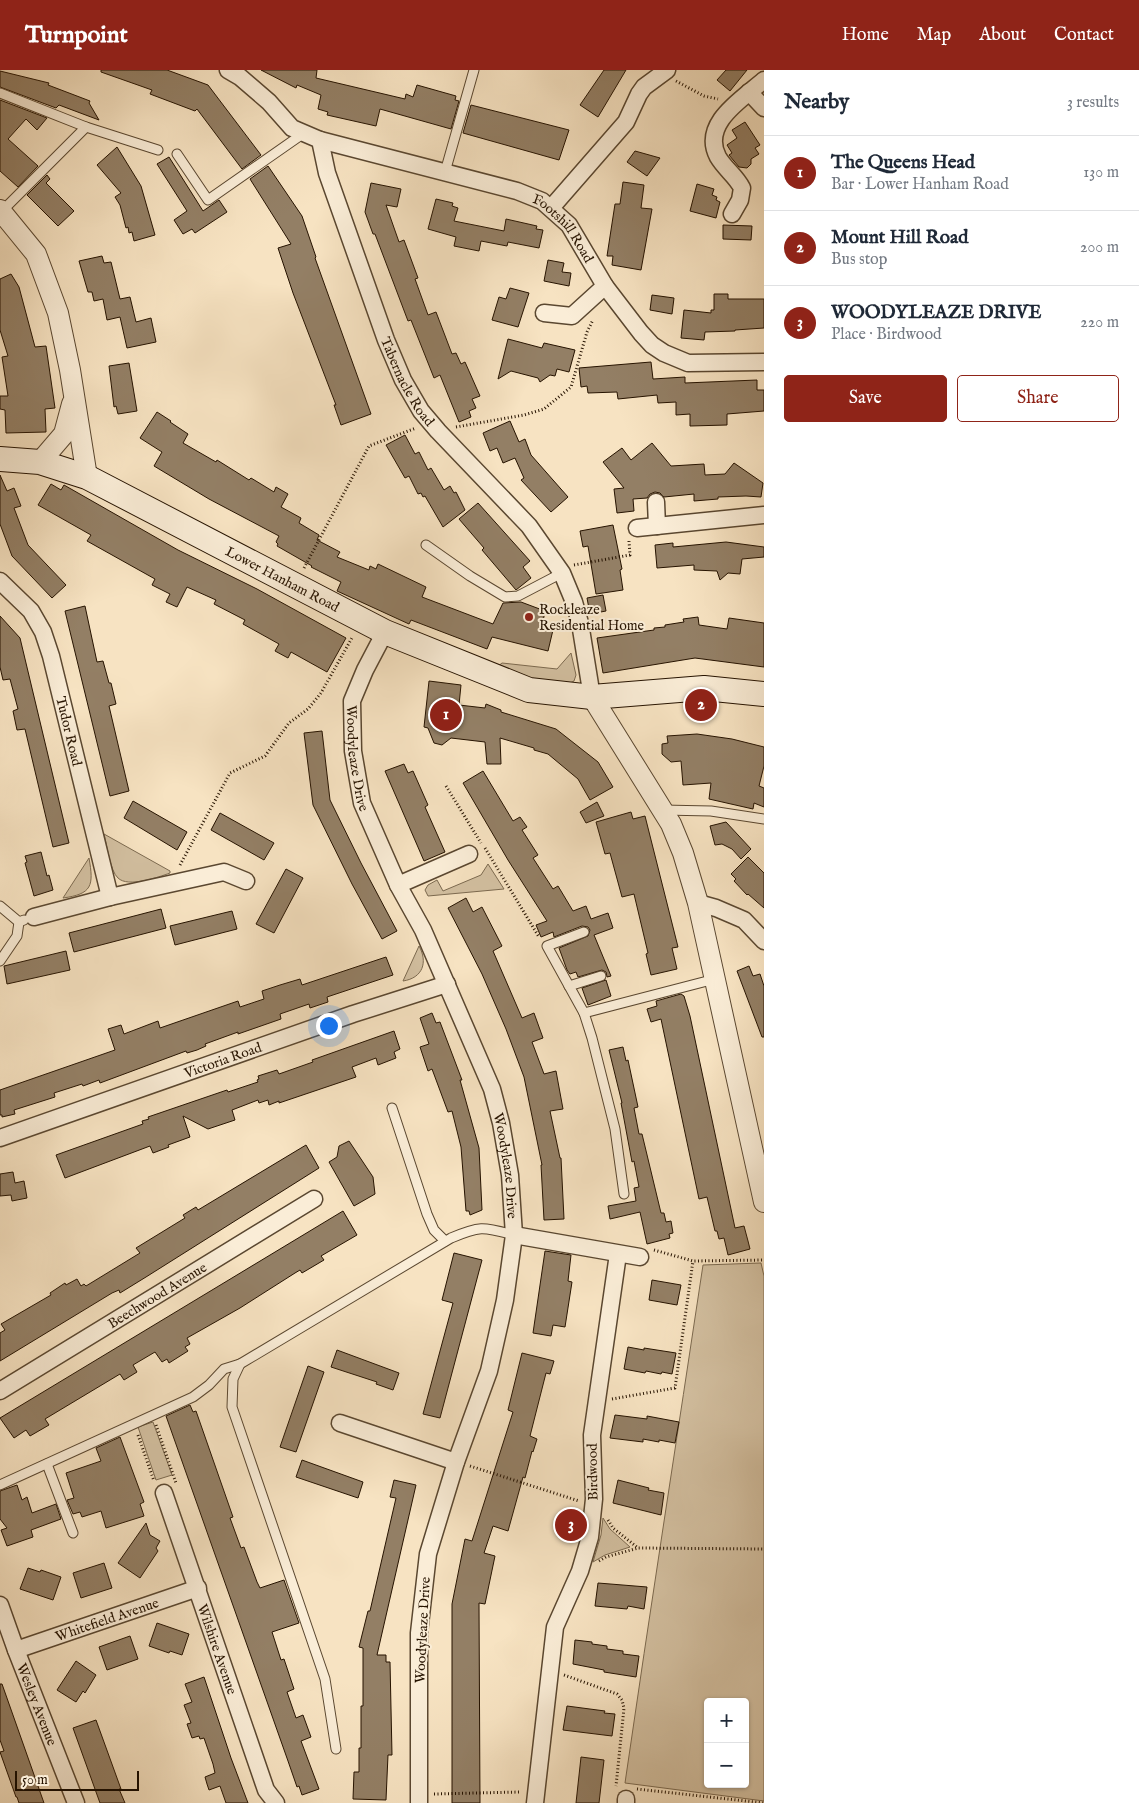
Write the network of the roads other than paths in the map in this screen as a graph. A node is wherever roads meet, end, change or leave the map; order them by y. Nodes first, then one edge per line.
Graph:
1 (228, 70) edge
2 (474, 70) edge
3 (667, 70) edge
4 (764, 80) edge
5 (749, 92) junction
6 (0, 93) edge
7 (764, 108) edge
8 (86, 127) junction
9 (304, 133) junction
10 (320, 140) junction
11 (158, 150) dead end
12 (177, 154) dead end
13 (445, 172) junction
14 (551, 208) junction
15 (1, 210) edge
16 (732, 214) dead end
17 (609, 292) junction
18 (544, 313) dead end
19 (764, 362) edge
20 (74, 398) junction
21 (0, 459) edge
22 (40, 462) junction
23 (87, 477) junction
24 (656, 502) dead end
25 (764, 515) edge
26 (657, 526) junction
27 (637, 528) road end
28 (426, 544) dead end
29 (561, 571) junction
30 (0, 581) edge
31 (385, 632) junction
32 (764, 694) edge
33 (592, 698) junction
34 (662, 810) junction
35 (764, 819) edge
36 (469, 854) dead end
37 (246, 881) dead end
38 (398, 885) junction
39 (110, 897) junction
40 (698, 903) junction
41 (0, 906) edge
42 (27, 919) junction
43 (584, 932) dead end
44 (764, 941) edge
45 (0, 961) edge
46 (601, 976) dead end
47 (715, 979) junction
48 (447, 984) junction
49 (569, 986) junction
50 (584, 1013) junction
51 (392, 1108) dead end
52 (0, 1138) edge
53 (624, 1194) dead end
54 (314, 1199) dead end
55 (764, 1202) edge
56 (514, 1235) junction
57 (445, 1241) junction
58 (240, 1364) junction
59 (0, 1390) edge
60 (340, 1423) dead end
61 (456, 1462) junction
62 (47, 1464) junction
63 (0, 1485) edge
64 (164, 1493) road end
65 (73, 1533) dead end
66 (198, 1588) junction
67 (0, 1605) edge
68 (16, 1650) junction
69 (336, 1749) dead end
70 (535, 1797) edge
71 (419, 1798) edge
72 (76, 1803) edge
73 (276, 1803) edge

1 - 9 street
2 - 13 lane
3 - 14 street
4 - 5 street
5 - 7 street
5 - 16 street
6 - 8 lane
8 - 11 lane
8 - 15 lane
9 - 10 street
9 - 12 lane
10 - 13 street, Footshill Road
10 - 29 street, Tabernacle Road
13 - 14 street, Footshill Road
14 - 17 street, Footshill Road
15 - 20 street
17 - 18 street
17 - 19 street, Footshill Road
20 - 22 street
20 - 23 street
21 - 22 main road, Lower Hanham Road
22 - 23 main road, Lower Hanham Road
23 - 31 main road, Lower Hanham Road
24 - 26 street
25 - 26 street
26 - 27 street
28 - 29 lane
29 - 33 street, Tabernacle Road
30 - 39 street, Tudor Road
31 - 33 main road, Lower Hanham Road
31 - 38 street, Woodyleaze Drive
32 - 33 main road, Lower Hanham Road
33 - 34 street
34 - 35 lane
34 - 40 street
36 - 38 street
37 - 39 street
38 - 48 street, Woodyleaze Drive
39 - 42 street
40 - 44 street
40 - 47 street
41 - 42 lane
42 - 45 lane
43 - 49 lane
46 - 49 lane
47 - 50 lane
47 - 55 street
48 - 52 street, Victoria Road
48 - 56 street, Woodyleaze Drive
49 - 50 lane
50 - 53 lane
51 - 57 lane
54 - 59 street, Beechwood Avenue
56 - 57 lane
56 - 61 street, Woodyleaze Drive
56 - 70 street, Birdwood
57 - 58 lane
58 - 62 lane
58 - 69 lane
60 - 61 street
61 - 71 street, Woodyleaze Drive
62 - 63 lane
62 - 65 lane
64 - 66 street, Wilshire Avenue
66 - 68 street, Whitefield Avenue
66 - 73 street, Wilshire Avenue
67 - 68 street, Wesley Avenue
68 - 72 street, Wesley Avenue

